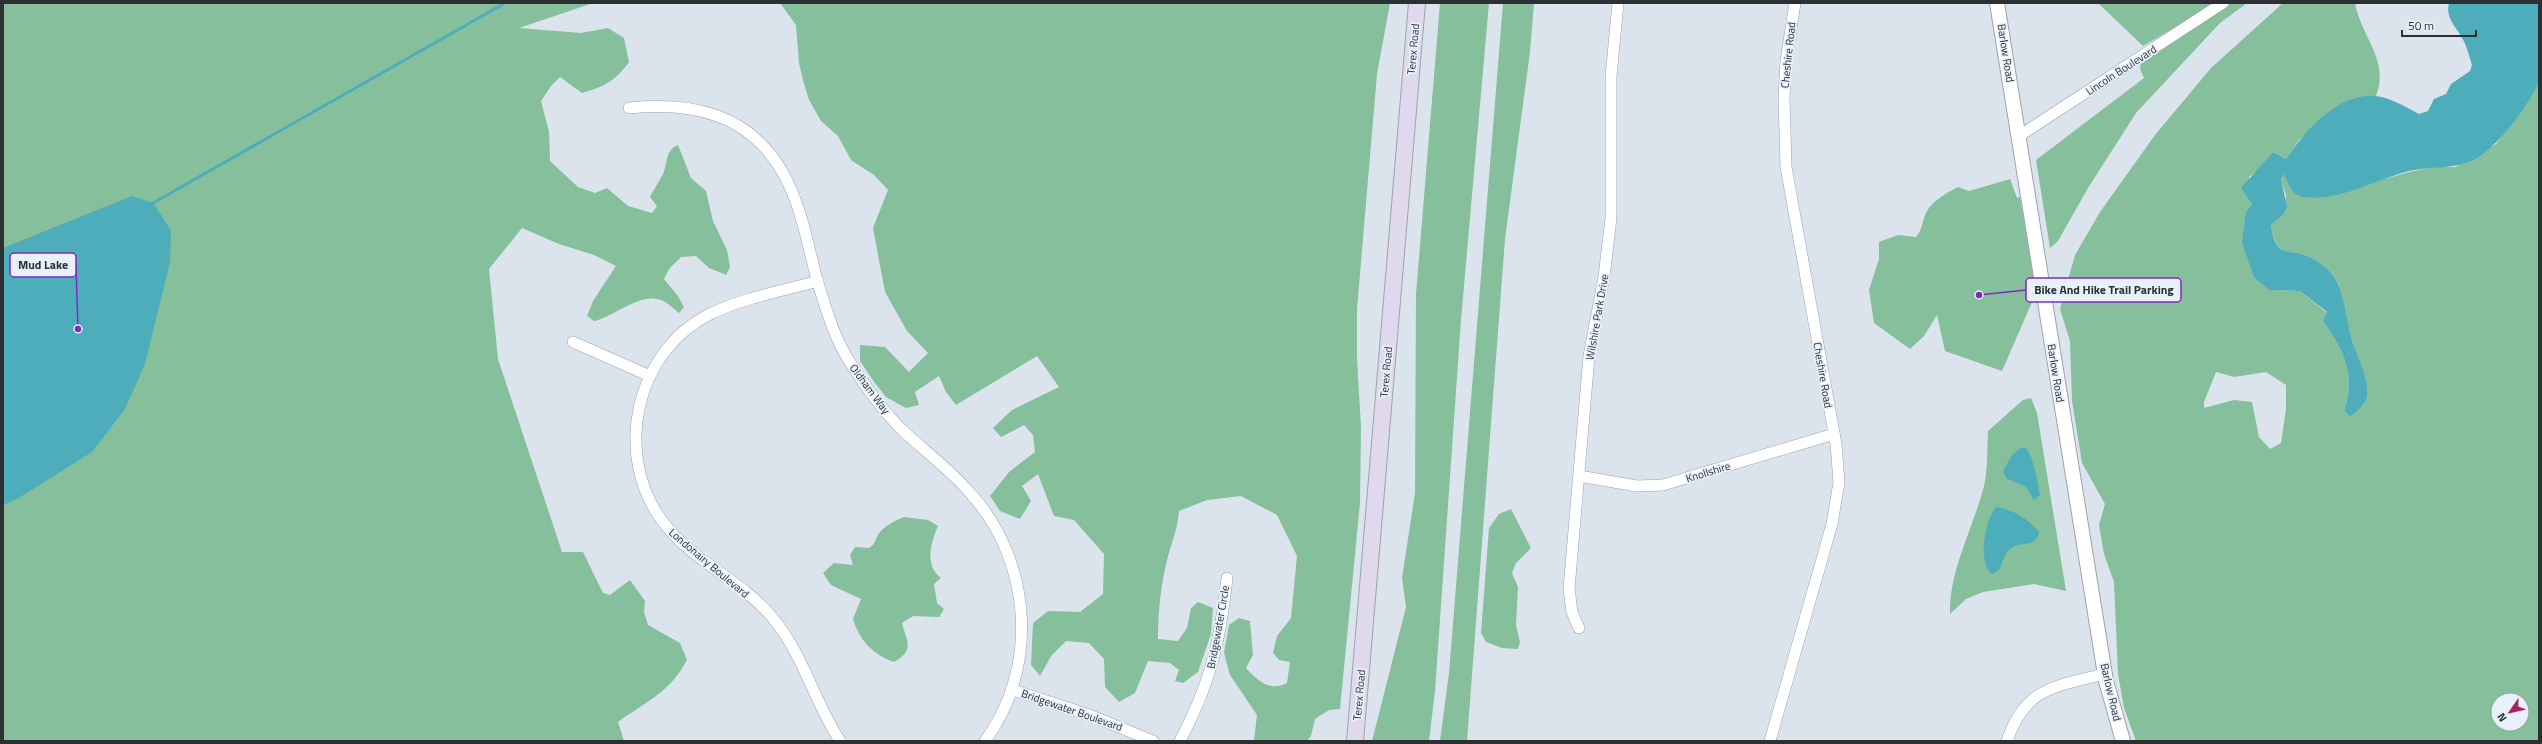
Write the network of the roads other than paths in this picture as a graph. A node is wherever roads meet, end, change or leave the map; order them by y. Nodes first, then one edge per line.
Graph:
1 (1417, 3) edge
2 (1618, 3) edge
3 (1795, 3) edge
4 (1997, 3) edge
5 (2223, 3) edge
6 (629, 108) dead end
7 (2019, 136) junction
8 (818, 281) junction
9 (573, 342) dead end
10 (650, 376) junction
11 (1834, 434) junction
12 (1579, 476) junction
13 (1227, 578) dead end
14 (1579, 628) dead end
15 (2105, 674) junction
16 (1013, 690) junction
17 (840, 741) edge
18 (986, 741) edge
19 (1154, 741) edge
20 (1180, 741) edge
21 (1355, 741) edge
22 (1770, 741) edge
23 (2007, 741) edge
24 (2123, 741) edge

1 - 21 main road, Terex Road
2 - 12 street, Wilshire Park Drive
3 - 11 street, Cheshire Road
4 - 7 street, Barlow Road
5 - 7 street, Lincoln Boulevard
6 - 8 street, Oldham Way
7 - 15 street, Barlow Road
8 - 10 street, Londonairy Boulevard
8 - 16 street, Oldham Way
9 - 10 street
10 - 17 street, Londonairy Boulevard
11 - 12 street, Knollshire
11 - 22 street, Cheshire Road
12 - 14 street, Wilshire Park Drive
13 - 20 street, Bridgewater Circle
15 - 23 street
15 - 24 street, Barlow Road
16 - 18 street, Oldham Way
16 - 19 street, Bridgewater Boulevard

